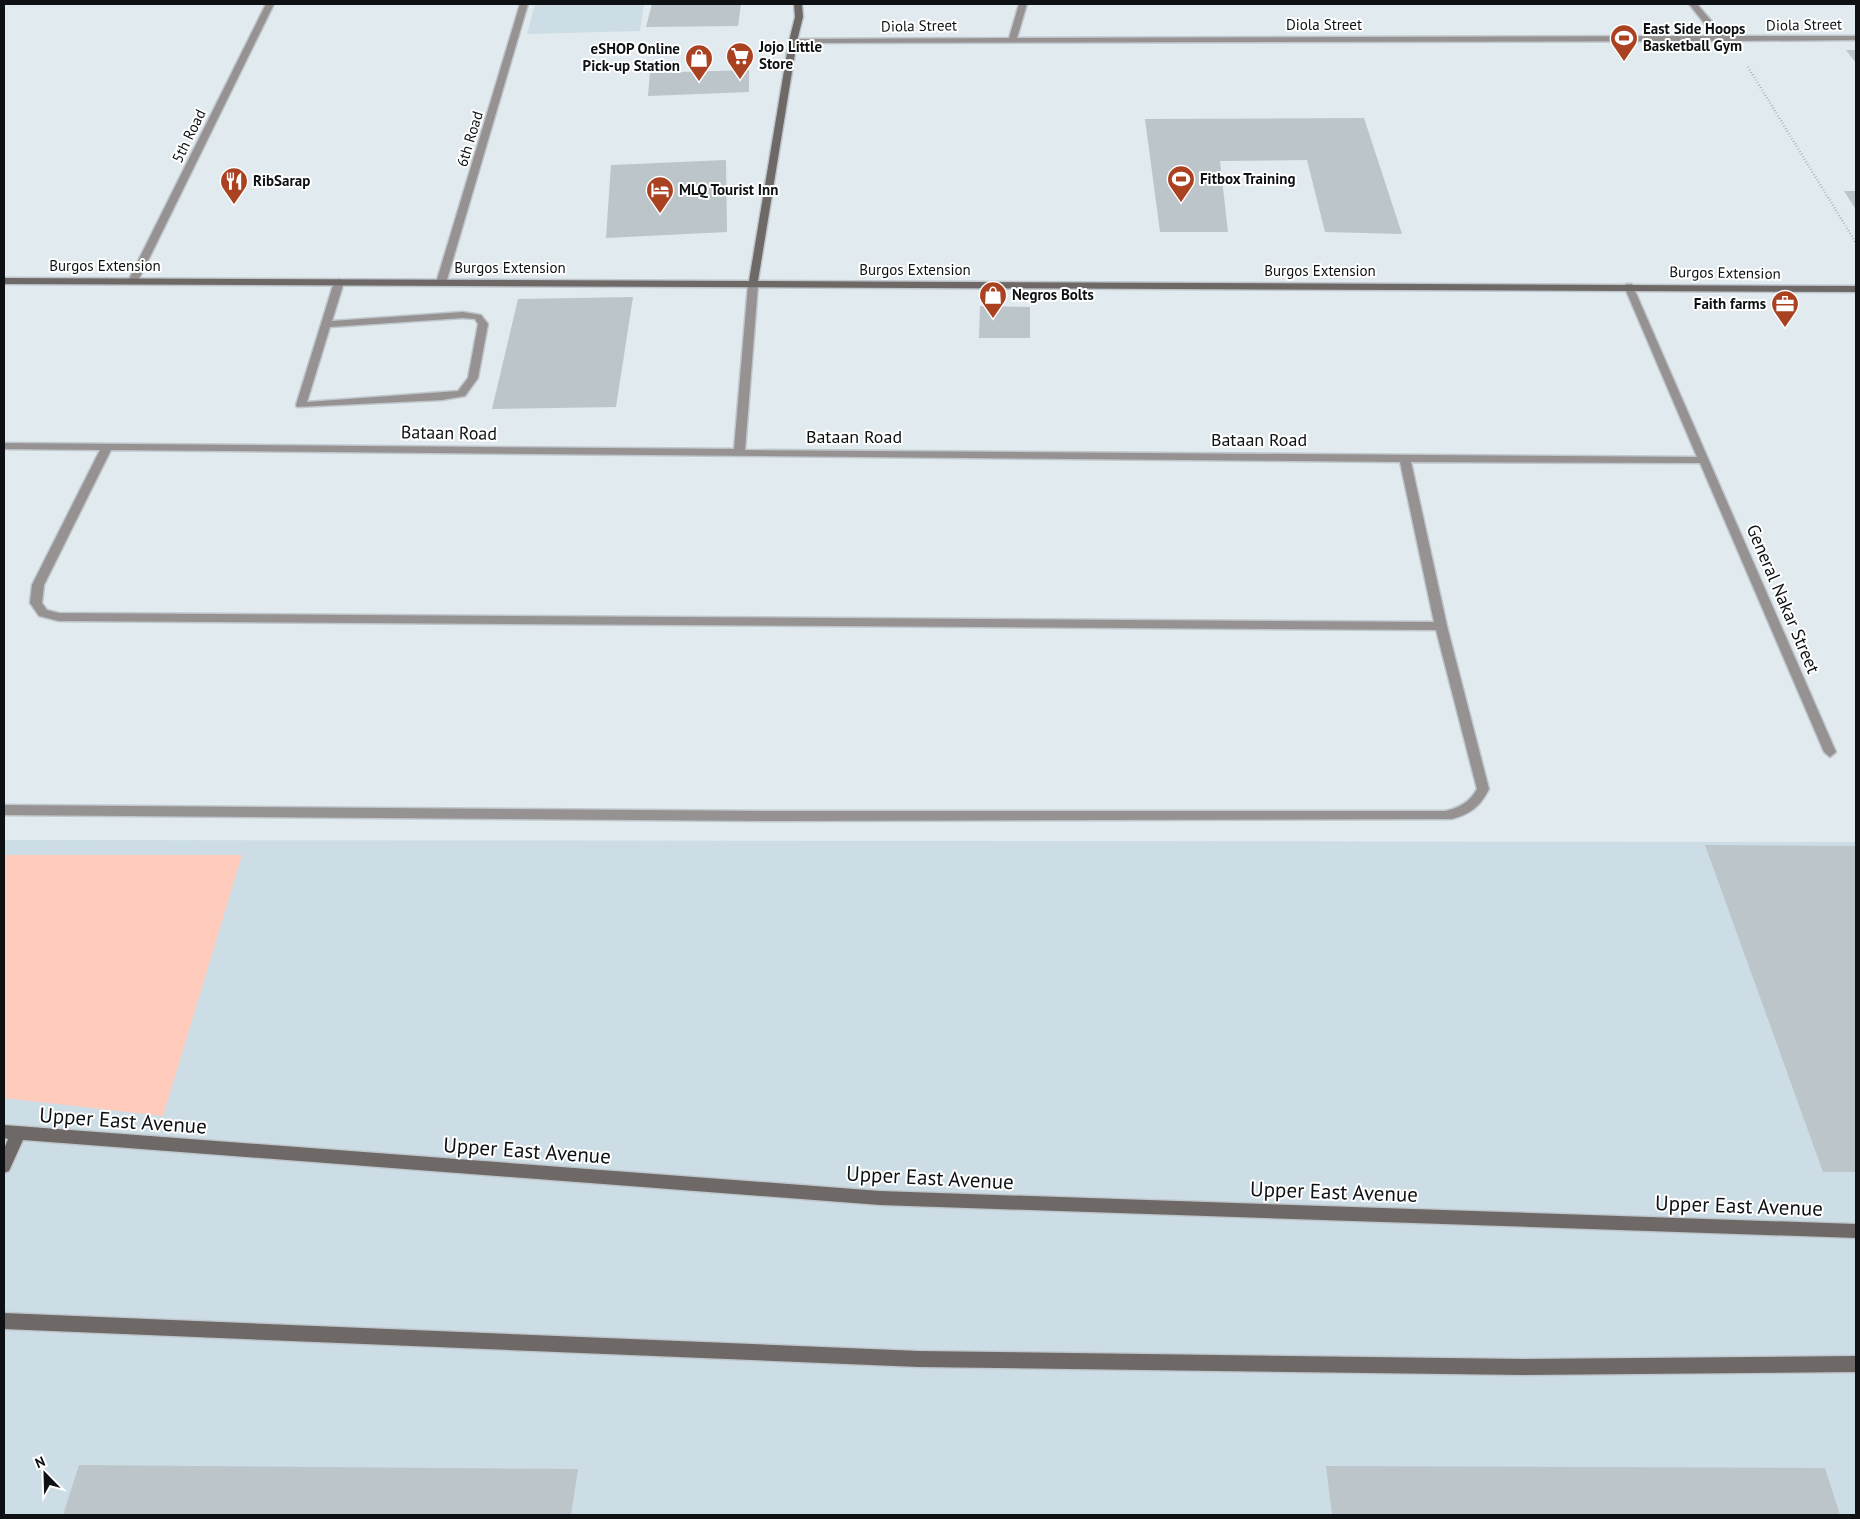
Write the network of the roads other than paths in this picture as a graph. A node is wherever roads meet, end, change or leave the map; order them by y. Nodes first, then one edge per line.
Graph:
1 (270, 4) edge
2 (524, 4) edge
3 (798, 4) edge
4 (1023, 4) edge
5 (1693, 4) edge
6 (1856, 38) edge
7 (1013, 39) junction
8 (1731, 40) junction
9 (793, 41) junction
10 (133, 281) junction
11 (4, 282) edge
12 (339, 282) junction
13 (441, 283) junction
14 (753, 285) junction
15 (1629, 286) junction
16 (1856, 289) edge
17 (325, 324) junction
18 (4, 446) edge
19 (107, 447) junction
20 (739, 453) junction
21 (1405, 459) junction
22 (1704, 460) junction
23 (1441, 626) junction
24 (1830, 752) dead end
25 (4, 810) edge
26 (11, 1133) edge
27 (4, 1166) edge
28 (1856, 1231) edge
29 (4, 1321) edge
30 (1856, 1364) edge

1 - 10 street, 5th Road
2 - 13 street, 6th Road
3 - 9 main road
4 - 7 street
5 - 8 street
6 - 8 street, Diola Street
7 - 8 street, Diola Street
7 - 9 street, Diola Street
9 - 14 main road
10 - 11 main road, Burgos Extension
10 - 12 main road, Burgos Extension
12 - 13 main road, Burgos Extension
12 - 17 street
13 - 14 main road, Burgos Extension
14 - 15 main road, Burgos Extension
14 - 20 street
15 - 16 main road, Burgos Extension
15 - 22 street, General Nakar Street
17 - 17 street
18 - 19 street, Bataan Road
19 - 20 street, Bataan Road
19 - 23 street
20 - 21 street, Bataan Road
21 - 22 street, Bataan Road
21 - 23 street
22 - 24 street, General Nakar Street
23 - 25 street
26 - 27 main road
26 - 28 main road, Upper East Avenue
29 - 30 main road

